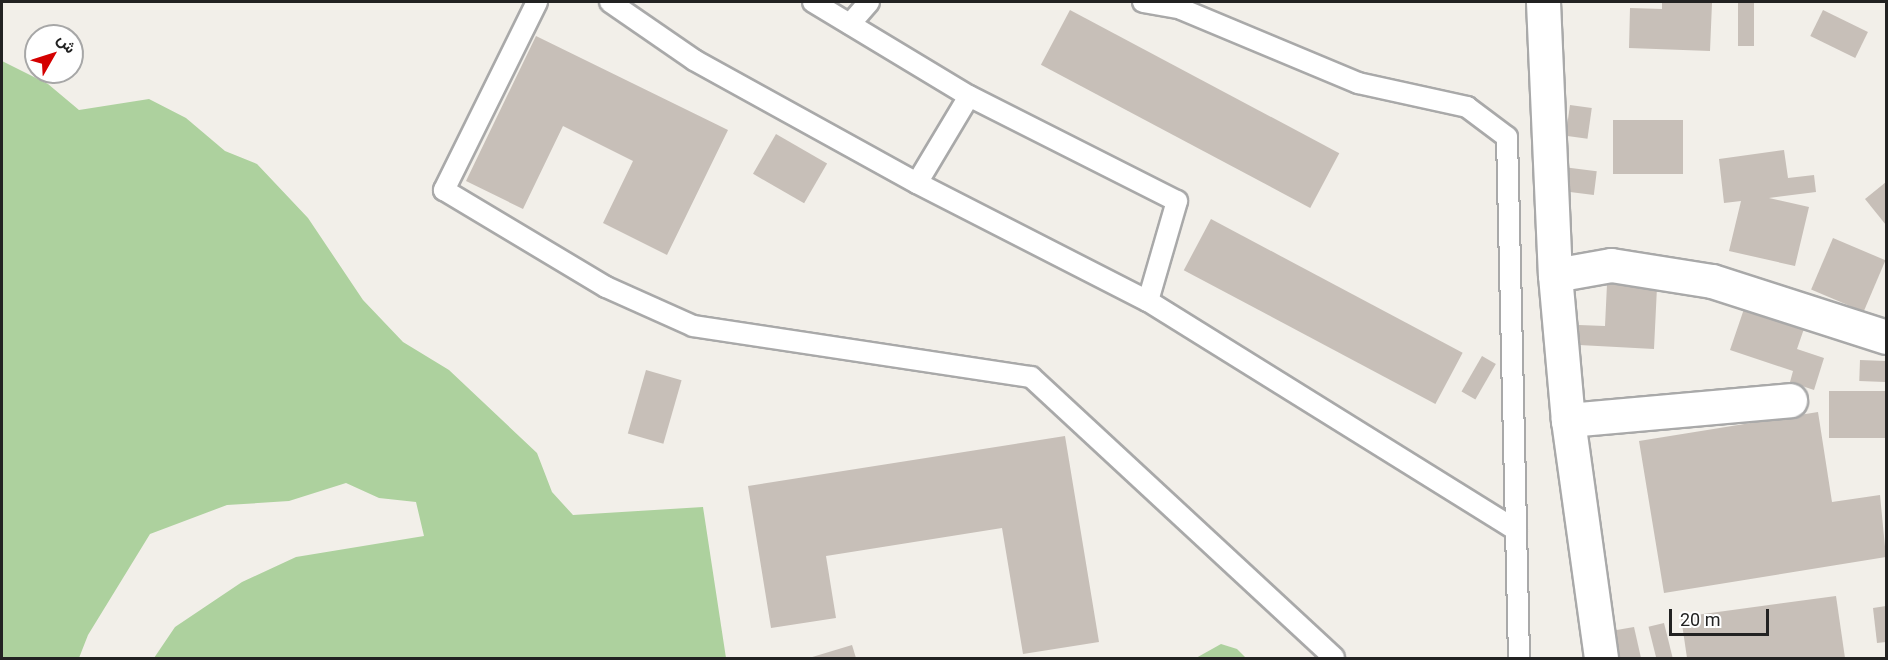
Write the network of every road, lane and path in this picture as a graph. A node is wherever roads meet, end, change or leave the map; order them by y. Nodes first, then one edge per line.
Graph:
1 (537, 2) edge
2 (610, 2) edge
3 (813, 2) edge
4 (869, 2) edge
5 (1143, 2) edge
6 (1544, 2) edge
7 (850, 24) junction
8 (969, 96) junction
9 (917, 183) junction
10 (1555, 275) junction
11 (1148, 301) junction
12 (1887, 337) edge
13 (1790, 400) dead end
14 (1568, 420) junction
15 (1516, 530) junction
16 (1334, 658) edge
17 (1519, 658) edge
18 (1601, 658) edge

1 - 16 lane
2 - 9 lane
3 - 7 lane
4 - 7 lane
5 - 15 lane
6 - 10 street
7 - 8 lane
8 - 9 lane
8 - 11 lane
9 - 11 lane
10 - 12 street
10 - 14 street
11 - 15 lane
13 - 14 street
14 - 18 street
15 - 17 lane

